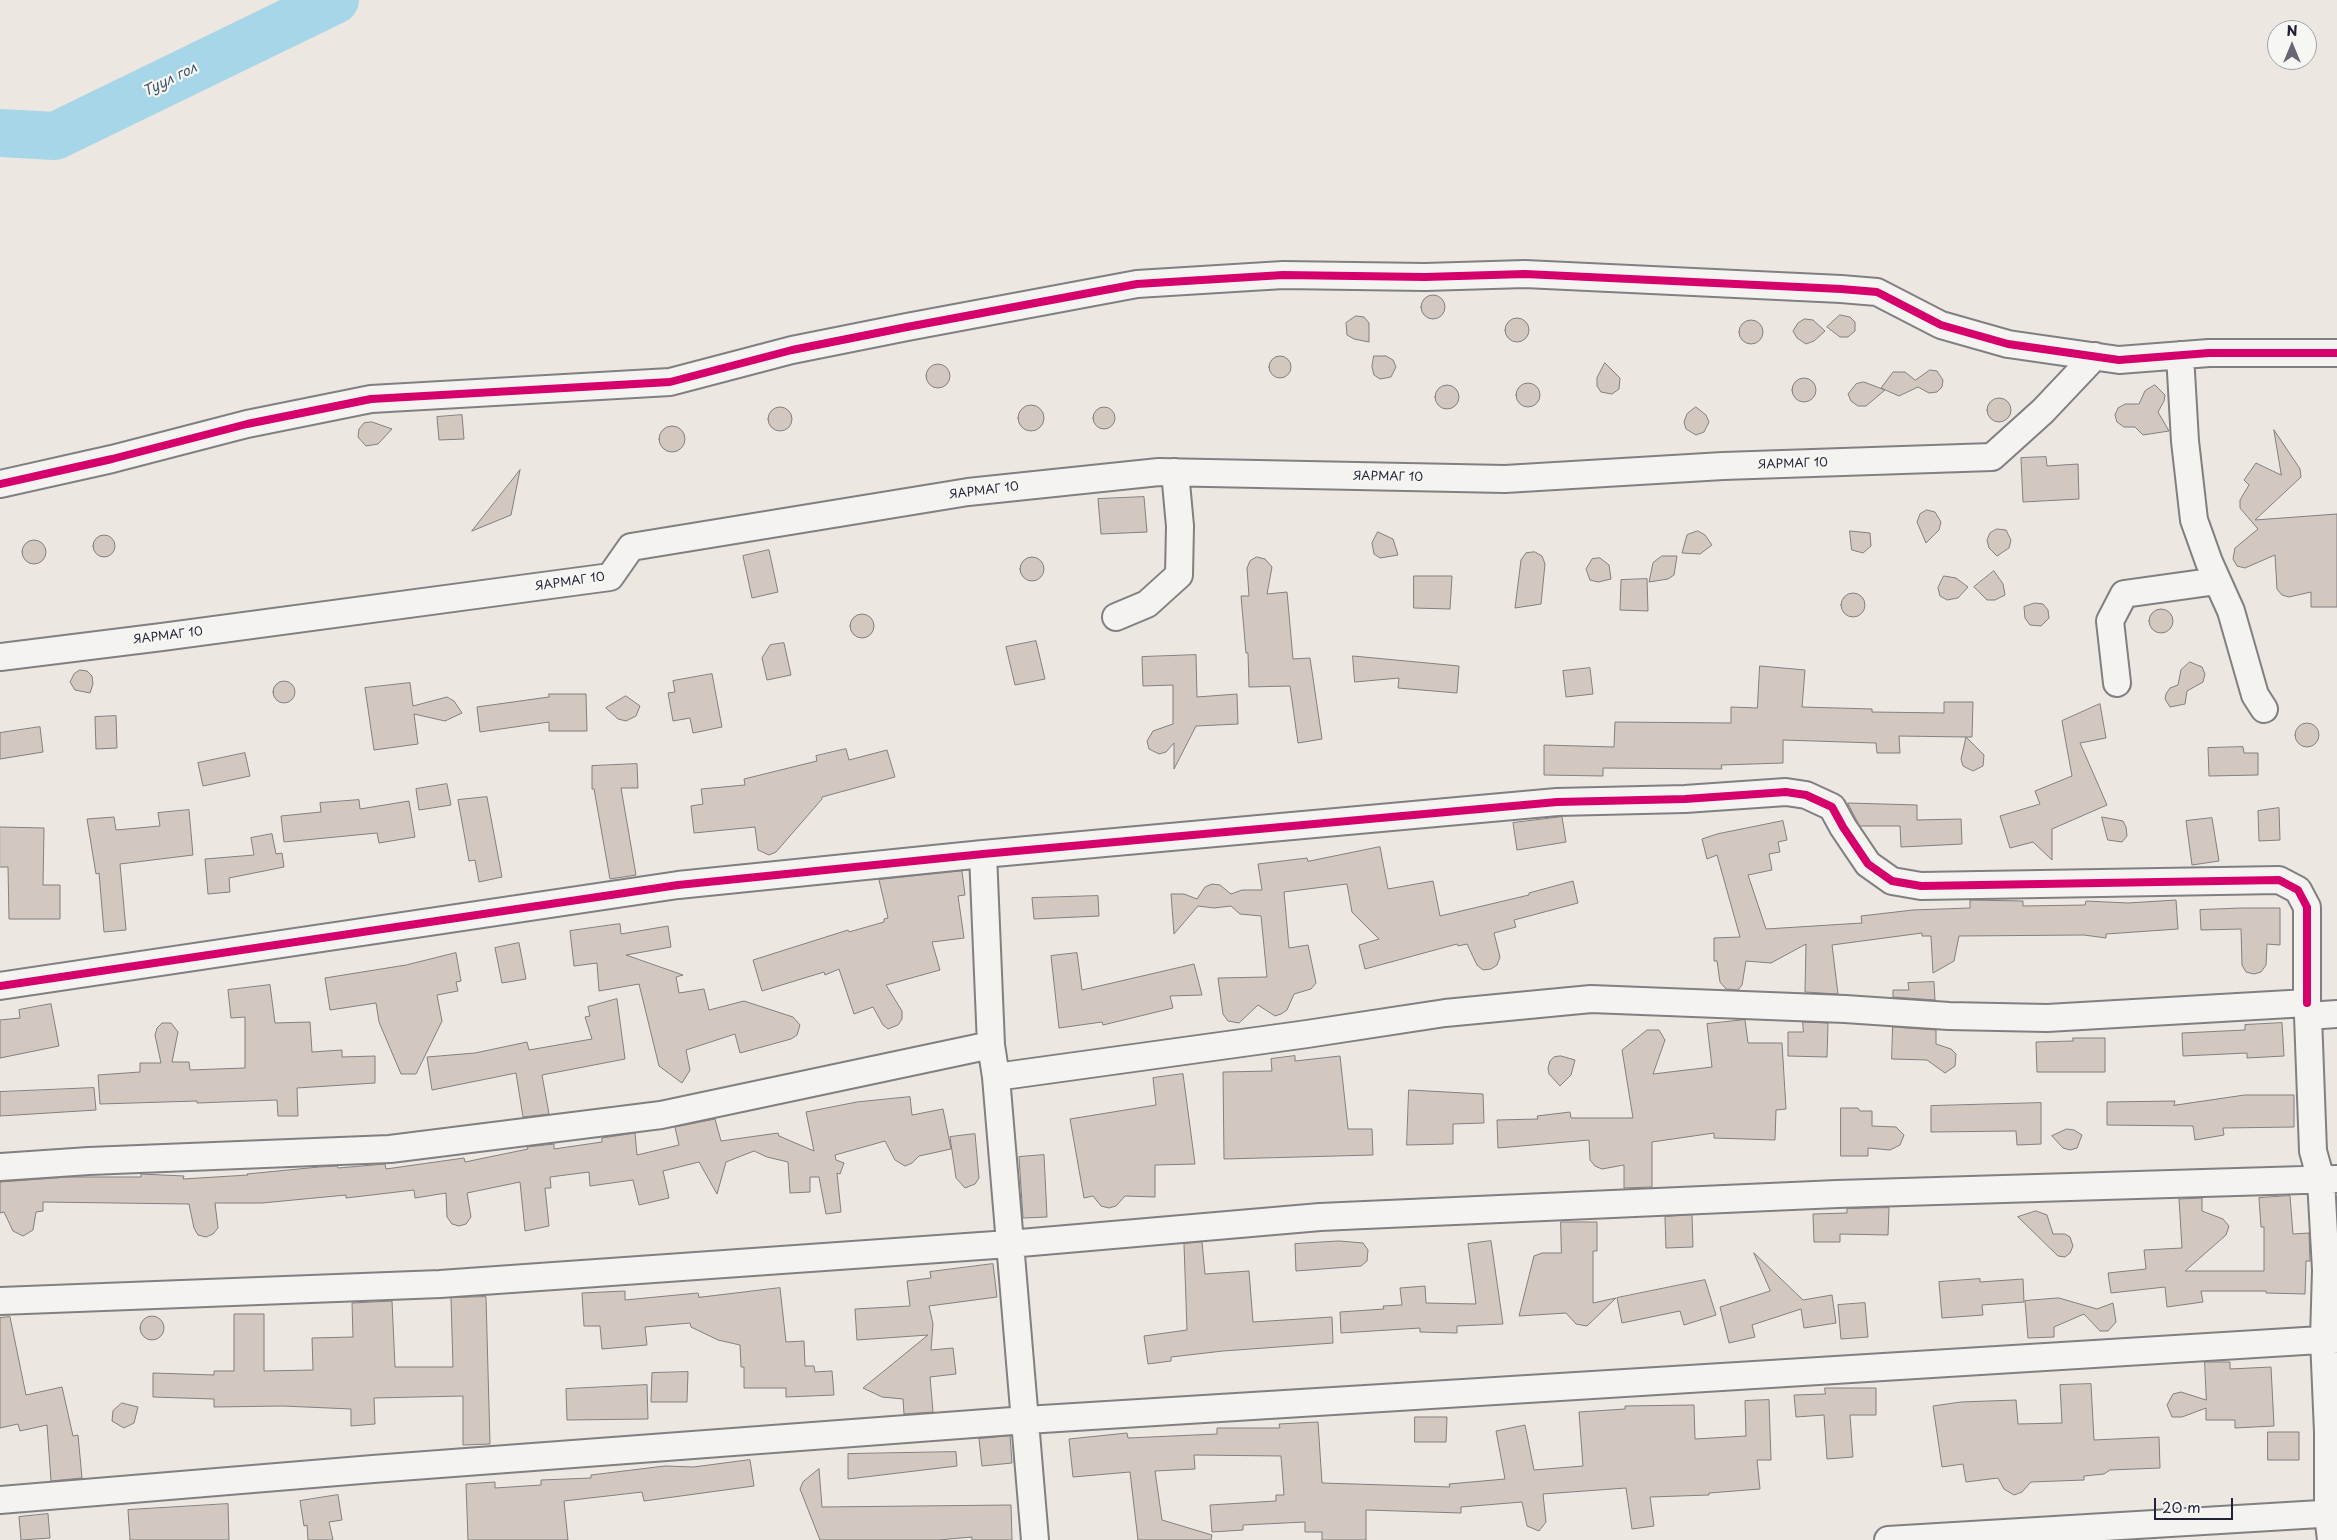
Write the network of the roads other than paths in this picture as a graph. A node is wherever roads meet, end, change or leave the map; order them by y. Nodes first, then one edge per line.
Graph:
1 (2337, 353) edge
2 (2180, 355) junction
3 (2095, 356) junction
4 (1175, 472) junction
5 (0, 484) edge
6 (2217, 581) junction
7 (1116, 617) dead end
8 (0, 657) edge
9 (2117, 684) dead end
10 (2264, 709) dead end
11 (983, 854) junction
12 (0, 986) edge
13 (2307, 1009) junction
14 (2337, 1014) edge
15 (991, 1045) junction
16 (996, 1077) junction
17 (0, 1167) edge
18 (2329, 1180) edge
19 (1009, 1244) junction
20 (0, 1301) edge
21 (2331, 1339) edge
22 (1026, 1420) junction
23 (0, 1500) edge
24 (2332, 1513) edge
25 (1034, 1540) edge
26 (1888, 1540) edge
27 (2331, 1540) edge

1 - 2 street
2 - 3 street
2 - 6 street
3 - 4 street, ЯАРМАГ 10
3 - 5 street
4 - 7 street
4 - 8 street, ЯАРМАГ 10
6 - 9 street
6 - 10 street
11 - 12 street
11 - 13 street
11 - 15 street
13 - 14 street
13 - 16 street
13 - 18 street
15 - 16 street
15 - 17 street
16 - 19 street
18 - 19 street
18 - 21 street
19 - 20 street
19 - 22 street
21 - 22 street
21 - 24 street
22 - 23 street
22 - 25 street
24 - 26 street
24 - 27 street

